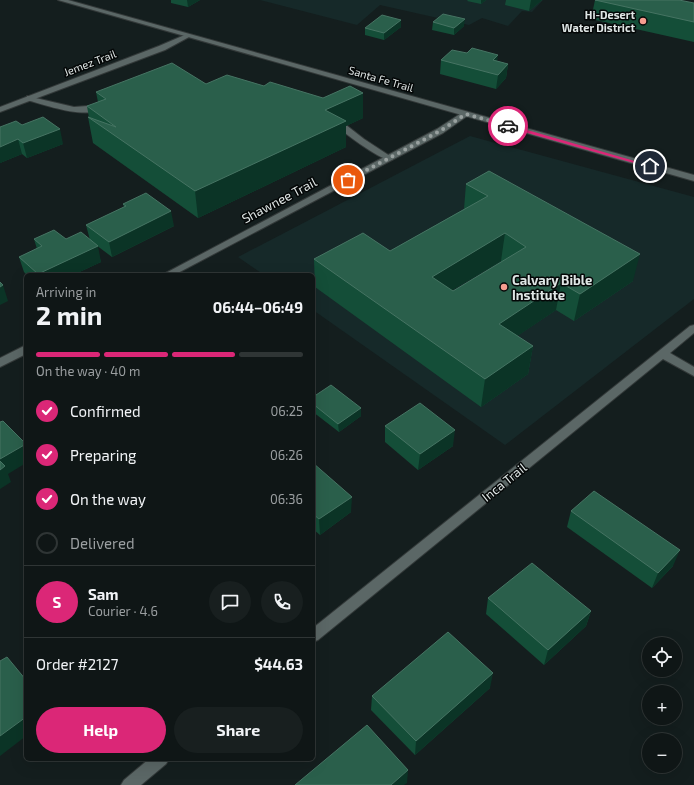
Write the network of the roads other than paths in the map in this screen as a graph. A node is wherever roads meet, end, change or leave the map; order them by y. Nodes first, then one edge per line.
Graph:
1 (61, 0) edge
2 (187, 36) junction
3 (30, 98) junction
4 (107, 105) edge
5 (0, 110) edge
6 (466, 114) junction
7 (329, 117) edge
8 (389, 158) junction
9 (694, 178) edge
10 (171, 273) edge
11 (694, 328) edge
12 (24, 350) edge
13 (663, 354) junction
14 (0, 363) edge
15 (694, 372) edge
16 (315, 634) edge
17 (159, 761) edge
18 (129, 785) edge

1 - 2 street, Santa Fe Trail
2 - 3 street, Jemez Trail
2 - 6 street, Santa Fe Trail
3 - 4 street
3 - 5 street, Jemez Trail
6 - 8 street, Shawnee Trail
6 - 9 street, Santa Fe Trail
7 - 8 street
8 - 10 street, Shawnee Trail
11 - 13 street, Inca Trail
12 - 14 street
13 - 15 street
13 - 16 street, Inca Trail
17 - 18 street

